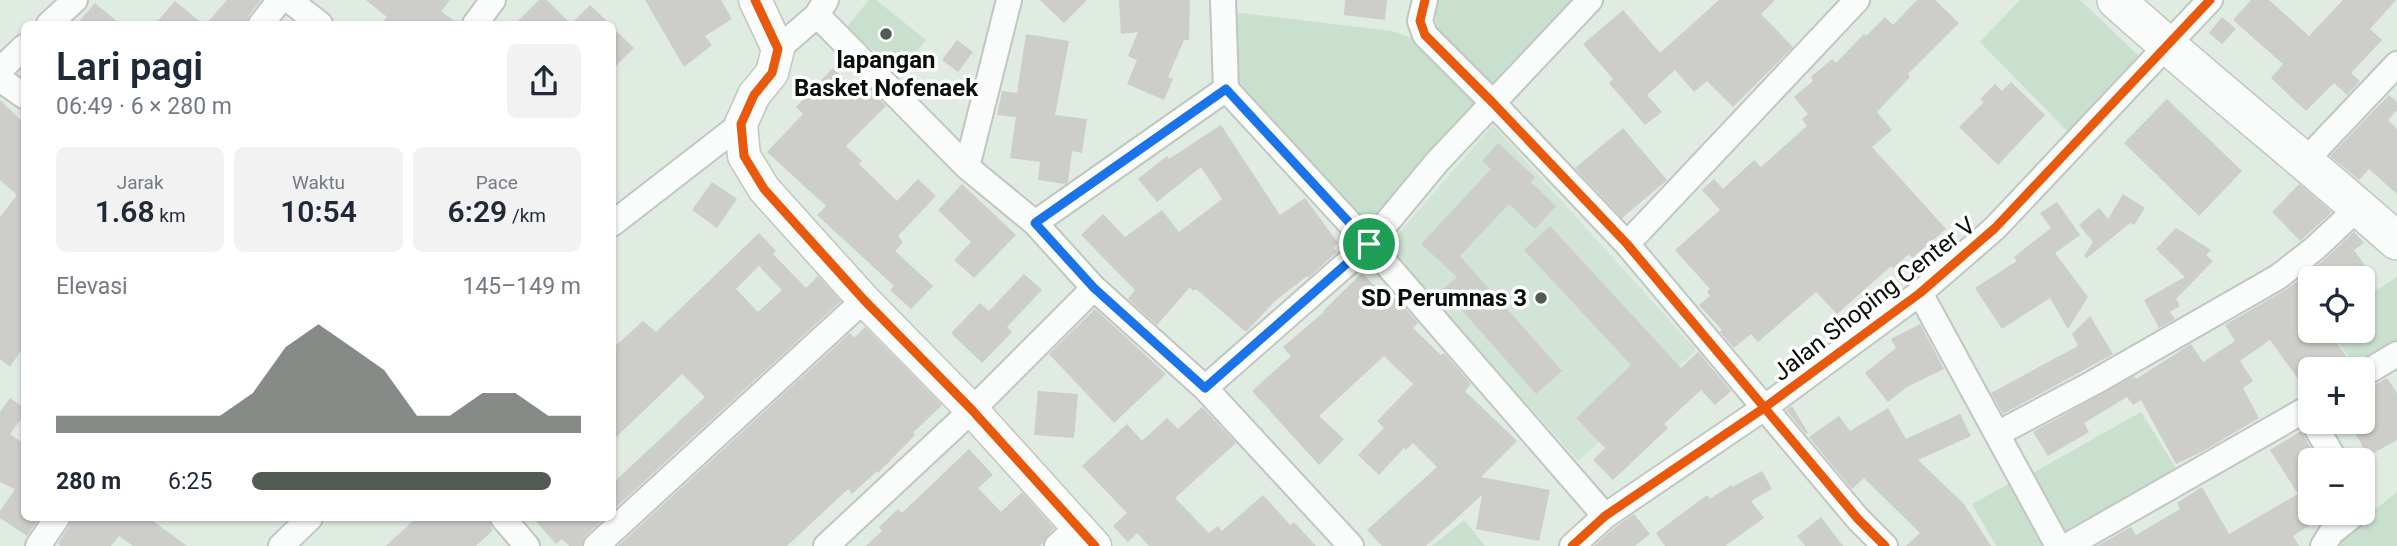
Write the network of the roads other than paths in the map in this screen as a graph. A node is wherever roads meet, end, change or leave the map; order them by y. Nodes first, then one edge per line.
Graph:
1 (75, 0) edge
2 (280, 0) edge
3 (289, 0) edge
4 (493, 0) edge
5 (755, 0) edge
6 (1009, 0) edge
7 (1223, 0) edge
8 (1425, 0) edge
9 (1590, 0) edge
10 (1857, 0) edge
11 (2116, 0) edge
12 (2210, 0) edge
13 (822, 8) edge
14 (52, 21) edge
15 (263, 21) edge
16 (316, 21) edge
17 (477, 21) edge
18 (2167, 46) junction
19 (778, 49) junction
20 (21, 50) edge
21 (2397, 64) edge
22 (0, 70) edge
23 (0, 79) edge
24 (1226, 89) junction
25 (21, 94) edge
26 (1493, 103) junction
27 (741, 124) junction
28 (2306, 160) junction
29 (967, 167) junction
30 (2359, 207) junction
31 (616, 221) edge
32 (1035, 223) junction
33 (2397, 241) edge
34 (1369, 244) junction
35 (1627, 244) junction
36 (1094, 288) junction
37 (1920, 293) junction
38 (864, 300) junction
39 (2397, 355) edge
40 (2375, 368) edge
41 (1205, 388) junction
42 (1764, 408) junction
43 (972, 410) junction
44 (2298, 421) edge
45 (1997, 434) junction
46 (1605, 516) junction
47 (55, 521) edge
48 (307, 521) edge
49 (506, 521) edge
50 (2342, 525) edge
51 (1076, 540) edge
52 (38, 546) edge
53 (281, 546) edge
54 (527, 546) edge
55 (596, 546) edge
56 (826, 546) edge
57 (1351, 546) edge
58 (1572, 546) edge
59 (1885, 546) edge
60 (2058, 546) edge
61 (2067, 546) edge
62 (2323, 546) edge

1 - 14 street
2 - 15 street
3 - 16 street
4 - 17 street
5 - 19 street
6 - 29 street
7 - 24 street
8 - 26 street
9 - 26 street
10 - 35 street
11 - 18 main road
12 - 18 street, Jalan Shoping Center V
13 - 19 street
13 - 29 street
18 - 28 main road
18 - 37 street, Jalan Shoping Center V
19 - 27 street
20 - 22 street
21 - 28 street
23 - 25 street
24 - 32 street
24 - 34 street
26 - 34 street
26 - 35 street
27 - 31 street
27 - 38 street
28 - 30 main road
29 - 32 street
30 - 33 main road
30 - 45 street
32 - 36 street
34 - 41 street
34 - 46 street
35 - 42 street
36 - 41 street
36 - 43 street
37 - 42 street, Jalan Shoping Center V
37 - 45 street
38 - 43 street
38 - 55 street
39 - 40 street
41 - 57 street
42 - 46 street, Jalan Shoping Center V
42 - 59 street
43 - 51 street
43 - 56 street
44 - 61 street
45 - 60 street
46 - 58 street, Jalan Shoping Center V
47 - 52 street
48 - 53 street
49 - 54 street
50 - 62 street

